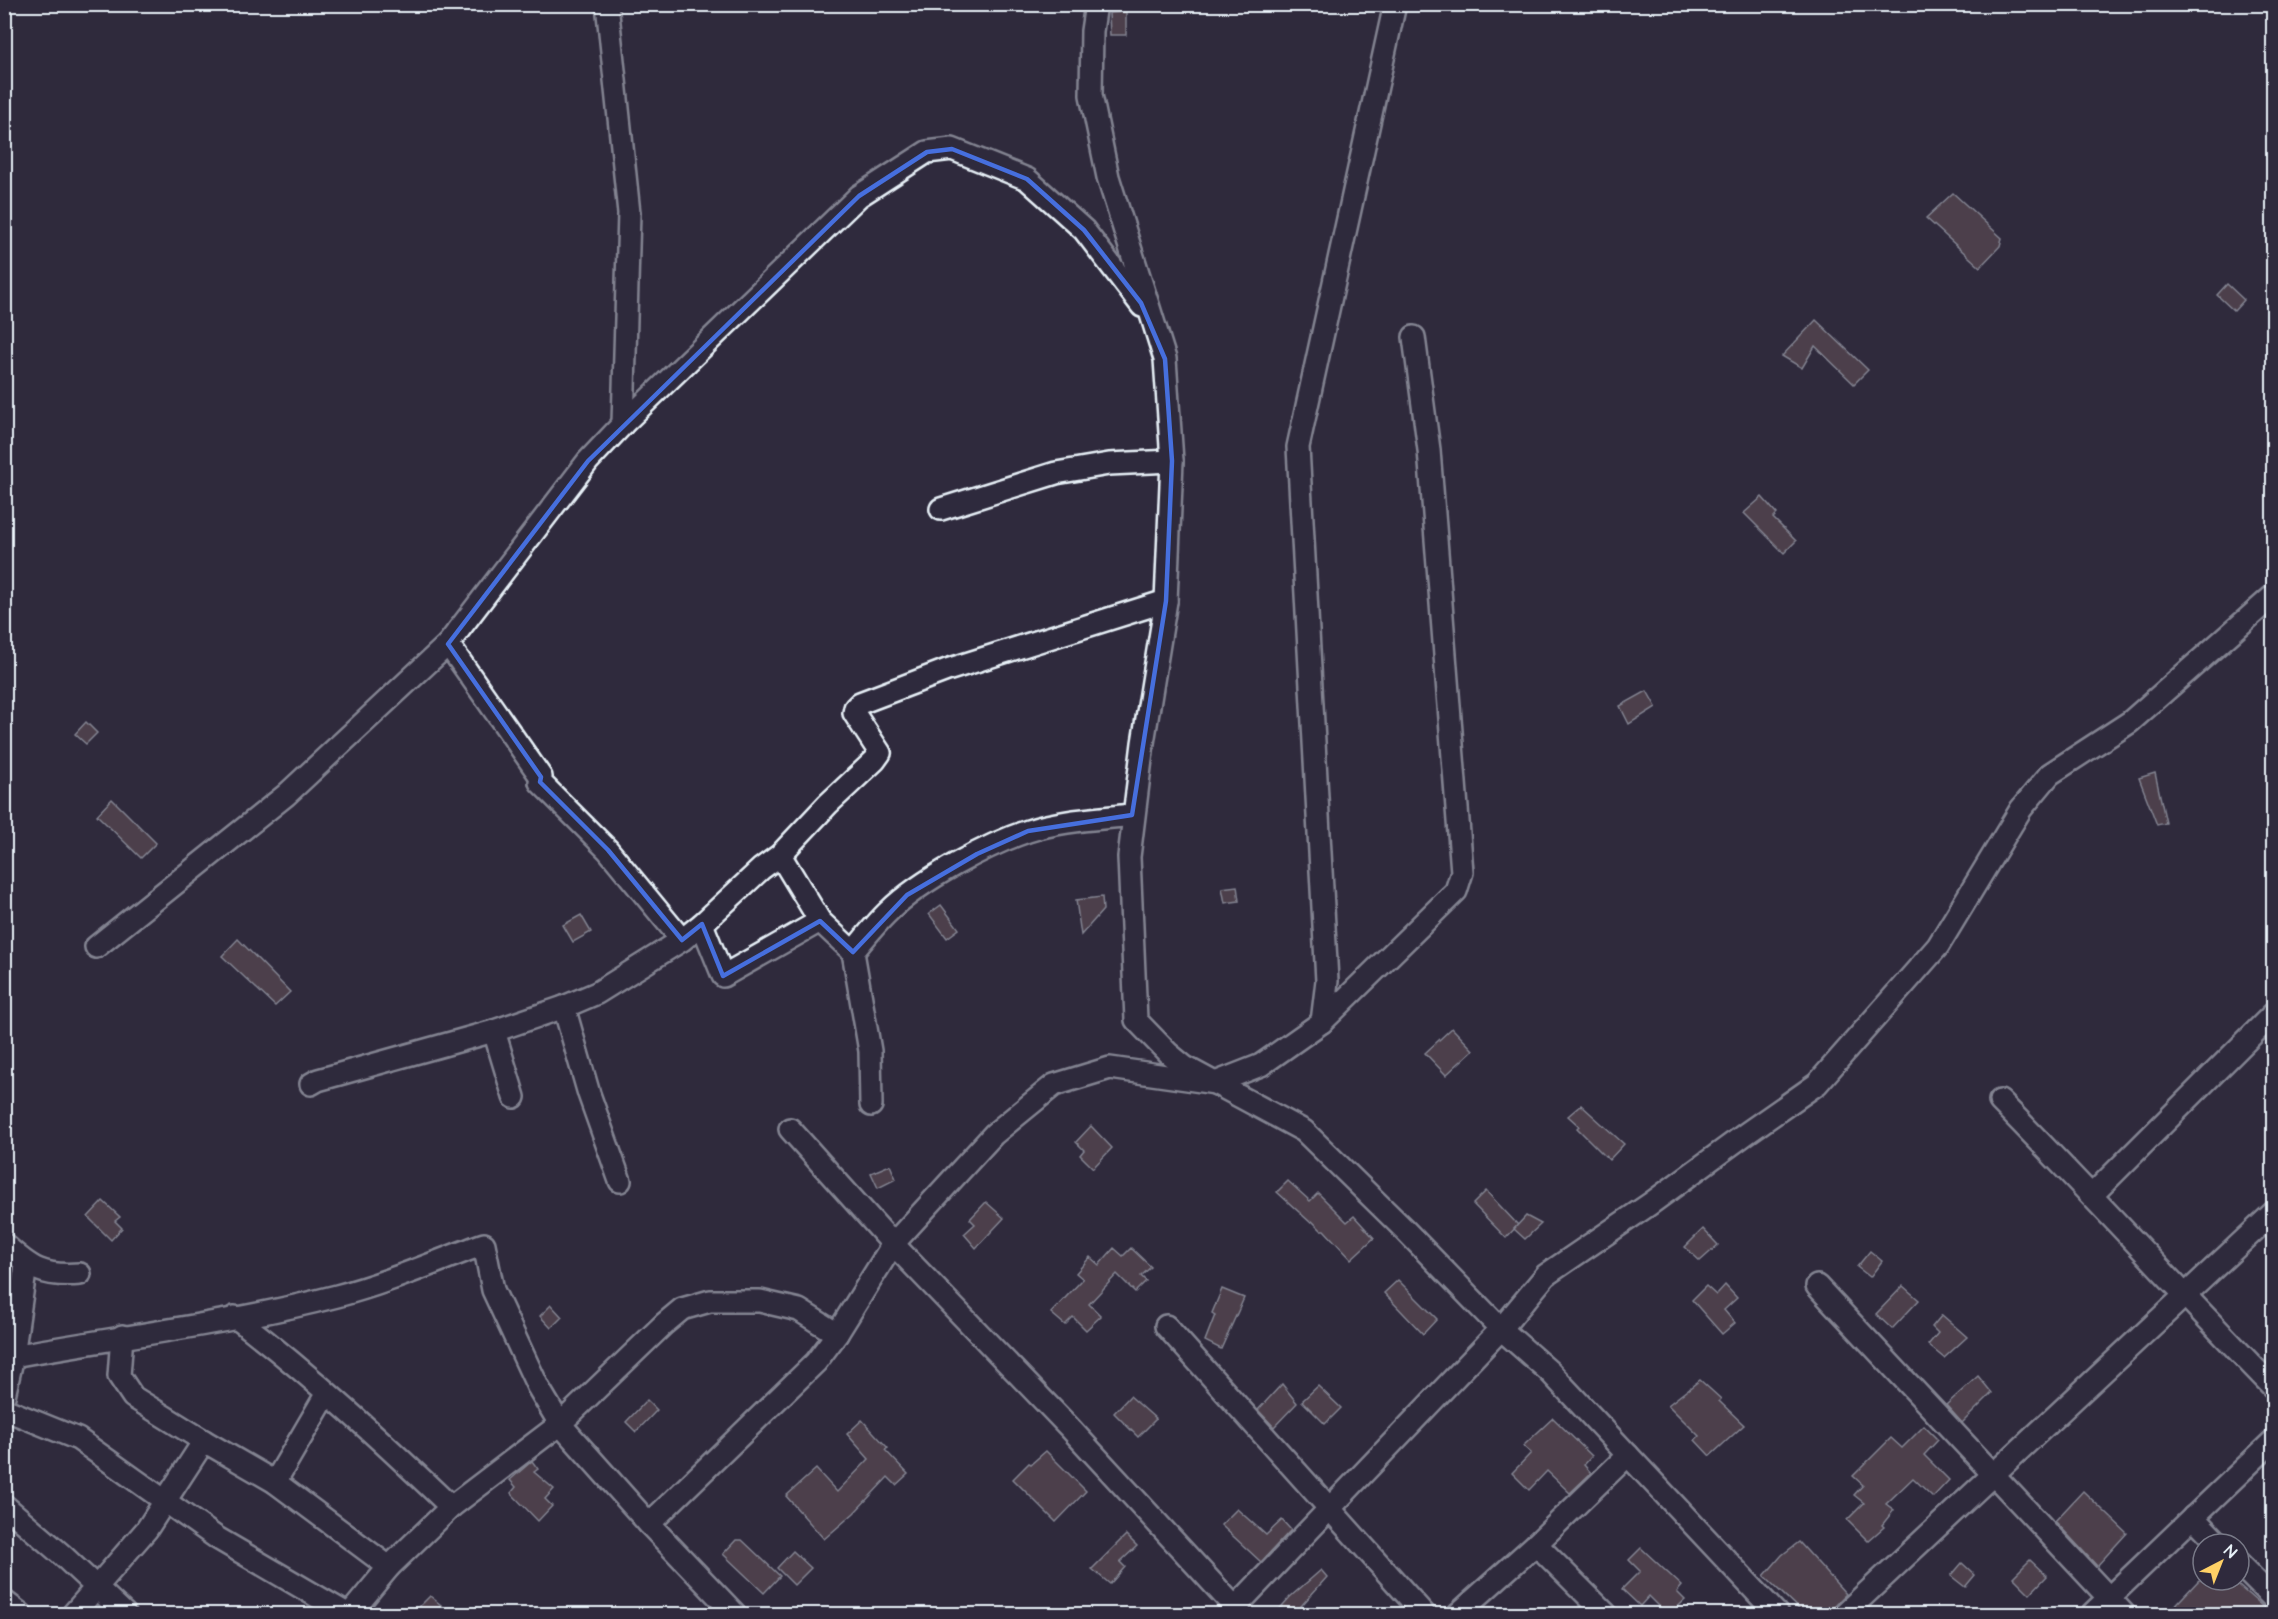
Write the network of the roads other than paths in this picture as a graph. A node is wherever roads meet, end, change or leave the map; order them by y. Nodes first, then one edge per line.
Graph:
1 (607, 4) edge
2 (1096, 4) edge
3 (1395, 4) edge
4 (1414, 337) dead end
5 (1165, 359) junction
6 (623, 424) junction
7 (1172, 461) junction
8 (941, 509) dead end
9 (2274, 595) edge
10 (1166, 601) junction
11 (448, 644) junction
12 (1132, 815) junction
13 (780, 855) junction
14 (820, 921) junction
15 (702, 924) junction
16 (682, 940) junction
17 (96, 947) dead end
18 (853, 952) junction
19 (564, 1007) junction
20 (2274, 1013) edge
21 (1322, 1023) junction
22 (494, 1031) junction
23 (1215, 1083) junction
24 (311, 1084) dead end
25 (514, 1097) dead end
26 (2000, 1101) dead end
27 (872, 1105) dead end
28 (790, 1129) dead end
29 (620, 1181) dead end
30 (2092, 1195) junction
31 (2274, 1212) edge
32 (4, 1244) edge
33 (893, 1244) junction
34 (26, 1265) junction
35 (80, 1274) dead end
36 (1817, 1286) dead end
37 (2183, 1296) junction
38 (235, 1317) junction
39 (1166, 1326) dead end
40 (1501, 1329) junction
41 (837, 1334) junction
42 (122, 1336) junction
43 (13, 1356) junction
44 (2274, 1388) edge
45 (327, 1393) junction
46 (4, 1396) edge
47 (4, 1409) edge
48 (560, 1424) junction
49 (2274, 1440) edge
50 (204, 1441) junction
51 (1628, 1455) junction
52 (1994, 1475) junction
53 (275, 1482) junction
54 (166, 1501) junction
55 (4, 1505) edge
56 (451, 1507) junction
57 (1329, 1509) junction
58 (2193, 1517) junction
59 (649, 1524) junction
60 (2207, 1532) edge
61 (1536, 1544) junction
62 (389, 1567) junction
63 (2251, 1576) edge
64 (96, 1588) junction
65 (2109, 1598) junction
66 (2274, 1599) edge
67 (4, 1601) edge
68 (1235, 1612) edge
69 (21, 1614) edge
70 (72, 1614) edge
71 (125, 1614) edge
72 (349, 1614) edge
73 (735, 1614) edge
74 (1424, 1614) edge
75 (1458, 1614) edge
76 (1606, 1614) edge
77 (1777, 1614) edge
78 (1844, 1614) edge
79 (2092, 1614) edge
80 (2124, 1614) edge

1 - 6 street
2 - 5 street
3 - 21 street
4 - 21 street
5 - 6 street
5 - 7 street
6 - 11 street
7 - 8 street
7 - 10 street
9 - 40 street
10 - 12 street
10 - 13 street
11 - 16 street
11 - 17 street
12 - 18 street
12 - 23 street
13 - 14 street
13 - 15 street
14 - 15 street
14 - 18 street
15 - 16 street
16 - 19 street
18 - 27 street
19 - 22 street
19 - 29 street
20 - 30 street
21 - 23 street
22 - 24 street
22 - 25 street
23 - 33 street
23 - 40 street
26 - 30 street
28 - 33 street
30 - 37 street
31 - 37 street
32 - 34 street
33 - 41 street
33 - 68 street
34 - 35 street
34 - 43 street
36 - 52 street
37 - 44 street
37 - 52 street
38 - 42 street
38 - 45 street
38 - 48 street
39 - 57 street
40 - 51 street
40 - 57 street
41 - 48 street
41 - 59 street
42 - 43 street
42 - 50 street
43 - 46 street
45 - 53 street
45 - 56 street
47 - 54 street
48 - 56 street
48 - 59 street
49 - 58 street
50 - 53 street
50 - 54 street
51 - 61 street
51 - 77 street
52 - 65 street
52 - 78 street
53 - 62 street
54 - 64 street
54 - 72 street
55 - 64 street
56 - 62 street
57 - 68 street
57 - 74 street
58 - 60 street
58 - 65 street
59 - 73 street
61 - 75 street
61 - 76 street
62 - 72 street
63 - 66 street
64 - 70 street
64 - 71 street
65 - 79 street
65 - 80 street
67 - 69 street

